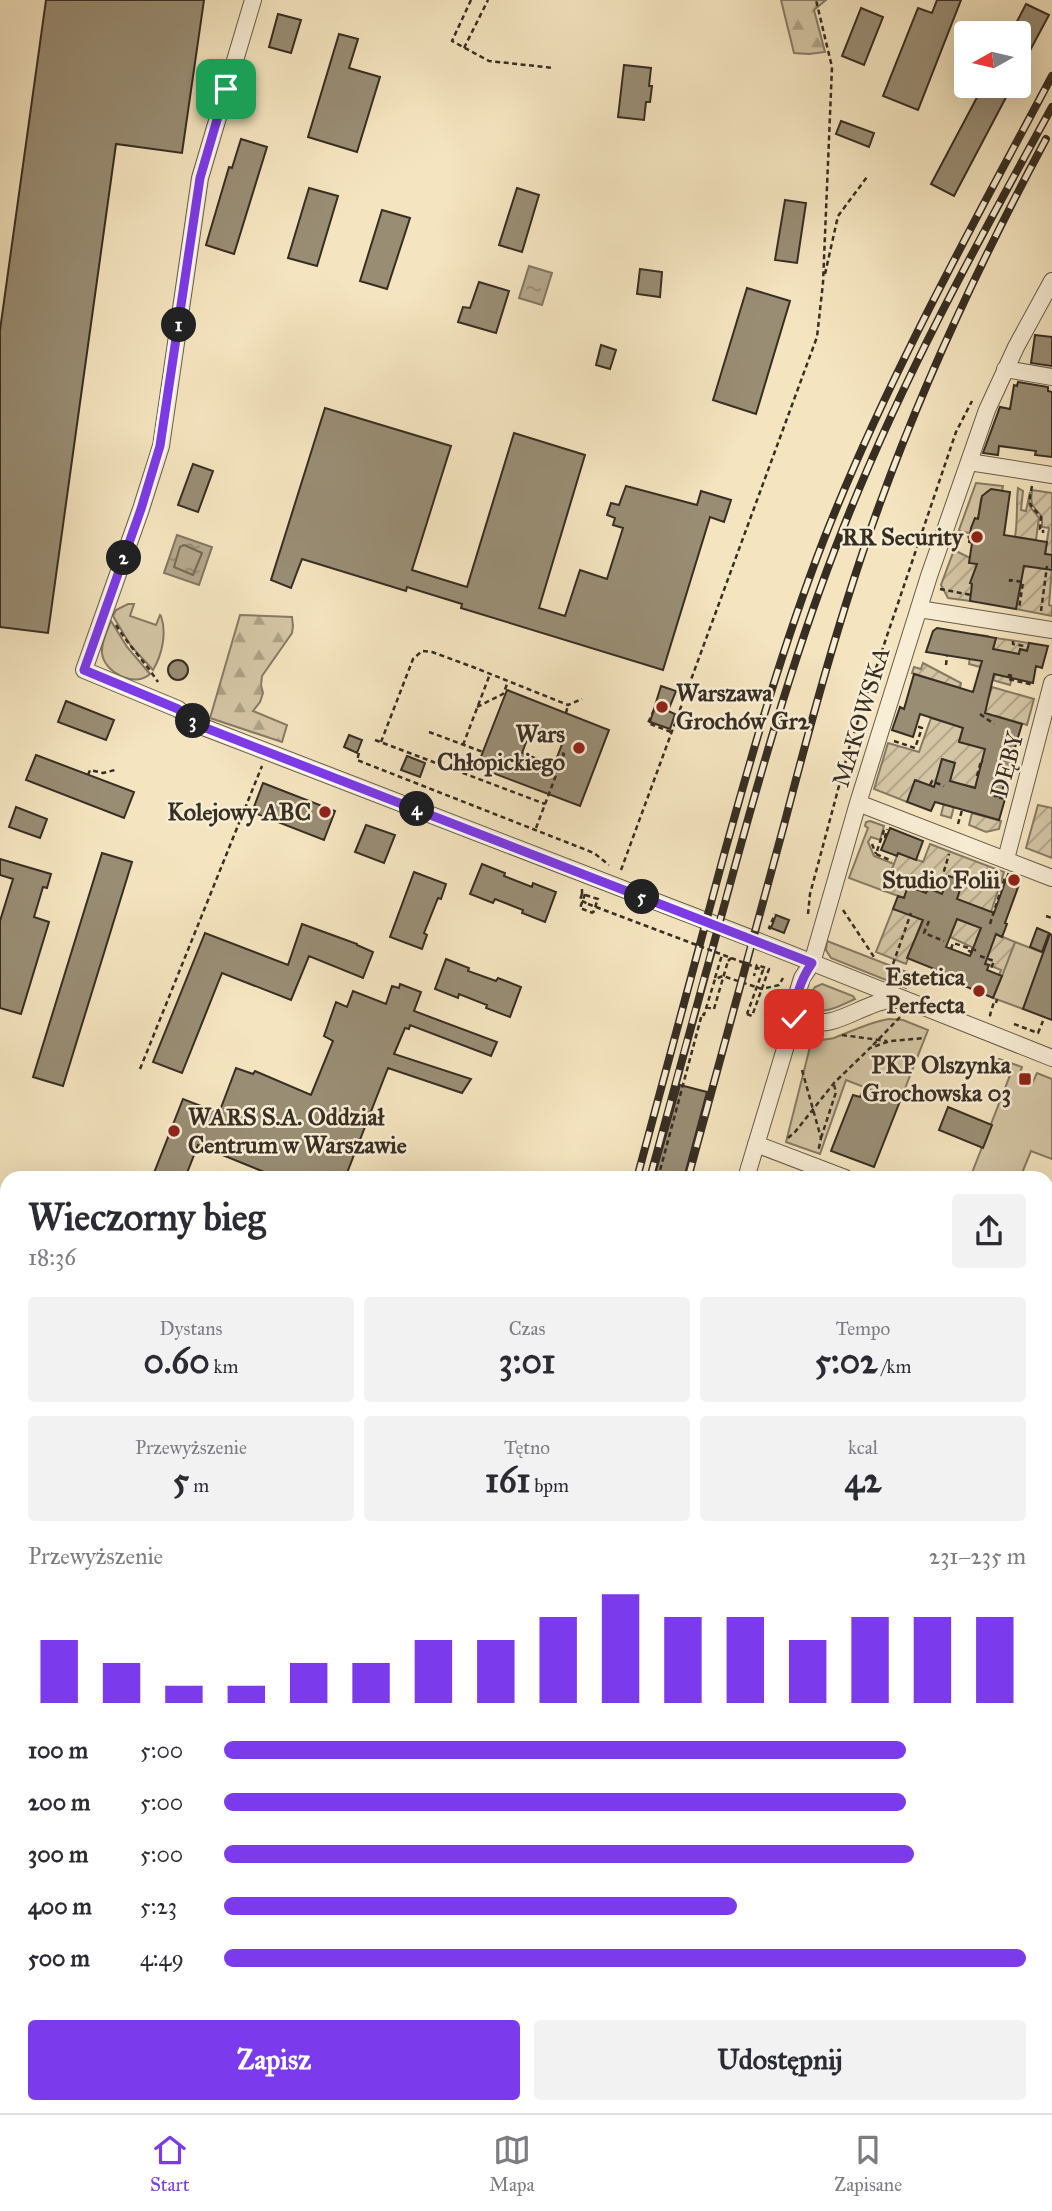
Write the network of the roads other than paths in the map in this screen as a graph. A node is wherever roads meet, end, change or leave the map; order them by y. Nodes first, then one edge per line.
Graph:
1 (253, 0) edge
2 (1052, 282) edge
3 (1005, 369) junction
4 (1052, 377) edge
5 (969, 462) junction
6 (1052, 475) edge
7 (919, 609) junction
8 (1052, 630) edge
9 (1045, 685) edge
10 (858, 803) junction
11 (1006, 866) junction
12 (1052, 878) edge
13 (812, 963) junction
14 (795, 1000) junction
15 (903, 1009) junction
16 (1052, 1058) edge
17 (756, 1144) junction
18 (748, 1171) edge
19 (827, 1171) edge

1 - 13 street
2 - 3 street, MAKOWSKA
3 - 4 street
3 - 5 street, MAKOWSKA
5 - 6 street
5 - 7 street, MAKOWSKA
7 - 8 street
7 - 10 street, MAKOWSKA
9 - 11 street, DĘBY
10 - 11 street
10 - 13 street, MAKOWSKA
11 - 12 street
13 - 14 street, MAKOWSKA
13 - 15 street
14 - 15 street
14 - 17 street, MAKOWSKA
15 - 16 street
17 - 18 street, MAKOWSKA
17 - 19 street

